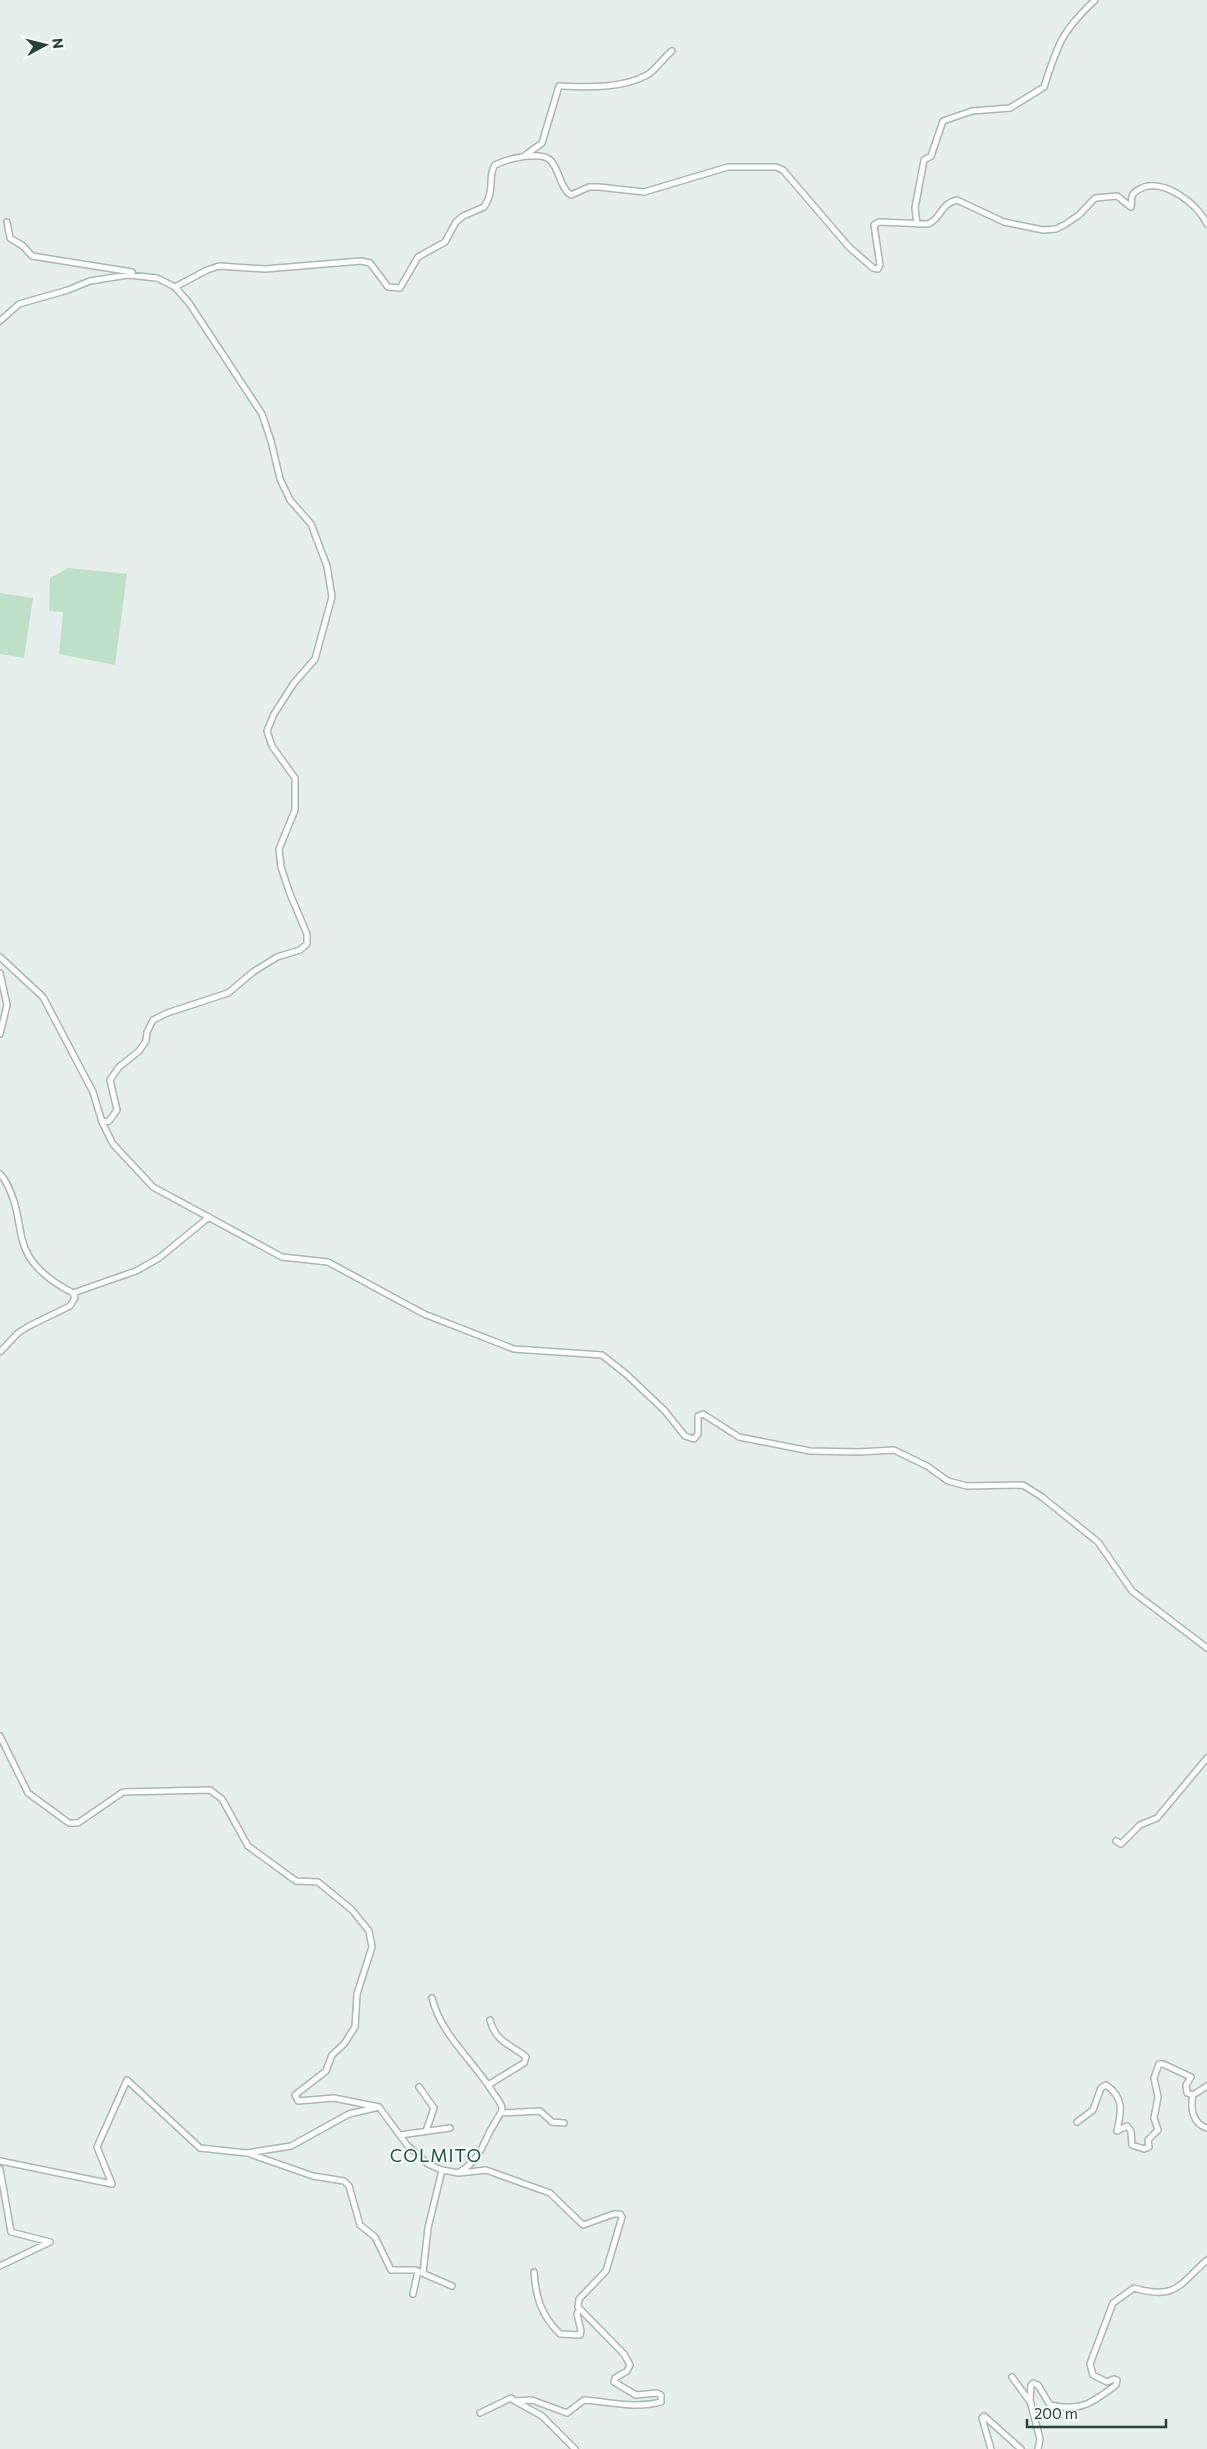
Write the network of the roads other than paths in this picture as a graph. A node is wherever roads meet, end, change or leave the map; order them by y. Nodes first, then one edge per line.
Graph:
1 (1095, 0) edge
2 (672, 51) dead end
3 (519, 159) junction
4 (7, 222) dead end
5 (917, 224) junction
6 (1207, 224) edge
7 (157, 278) junction
8 (174, 287) junction
9 (0, 321) edge
10 (0, 957) edge
11 (0, 973) edge
12 (0, 1034) edge
13 (102, 1122) junction
14 (0, 1174) edge
15 (209, 1217) junction
16 (73, 1293) junction
17 (0, 1352) edge
18 (1207, 1648) edge
19 (0, 1736) edge
20 (1207, 1758) edge
21 (1116, 1841) dead end
22 (432, 1998) dead end
23 (490, 2020) dead end
24 (488, 2085) junction
25 (1207, 2086) edge
26 (419, 2087) dead end
27 (1193, 2096) junction
28 (379, 2107) junction
29 (501, 2113) junction
30 (1077, 2122) dead end
31 (564, 2123) dead end
32 (450, 2128) dead end
33 (1207, 2128) edge
34 (426, 2131) junction
35 (400, 2135) junction
36 (248, 2153) junction
37 (0, 2161) edge
38 (0, 2169) edge
39 (442, 2170) junction
40 (459, 2173) junction
41 (1207, 2260) edge
42 (0, 2266) edge
43 (421, 2272) junction
44 (534, 2272) dead end
45 (452, 2286) dead end
46 (413, 2294) dead end
47 (579, 2310) junction
48 (1012, 2377) dead end
49 (515, 2401) junction
50 (1031, 2404) junction
51 (480, 2413) dead end
52 (575, 2449) edge
53 (991, 2449) edge
54 (1020, 2449) edge
55 (1038, 2449) edge

1 - 5 street
2 - 3 street
3 - 5 street
3 - 8 street
4 - 7 street
5 - 6 street
7 - 8 street
7 - 9 street
8 - 13 street
10 - 13 street
11 - 12 street
13 - 15 street
14 - 16 street
15 - 16 street
15 - 18 street
16 - 17 street
19 - 28 street
20 - 21 street
22 - 24 street
23 - 24 street
24 - 29 street
25 - 27 street
26 - 34 street
27 - 30 street
27 - 33 street
28 - 35 street
28 - 36 street
29 - 31 street
29 - 40 street
32 - 34 street
34 - 35 street
35 - 39 street
36 - 37 street
36 - 43 street
38 - 42 street
39 - 40 street
39 - 43 street
40 - 47 street
41 - 50 street
43 - 45 street
43 - 46 street
44 - 47 street
47 - 49 street
48 - 50 street
49 - 51 street
49 - 52 street
50 - 55 street
53 - 54 street

